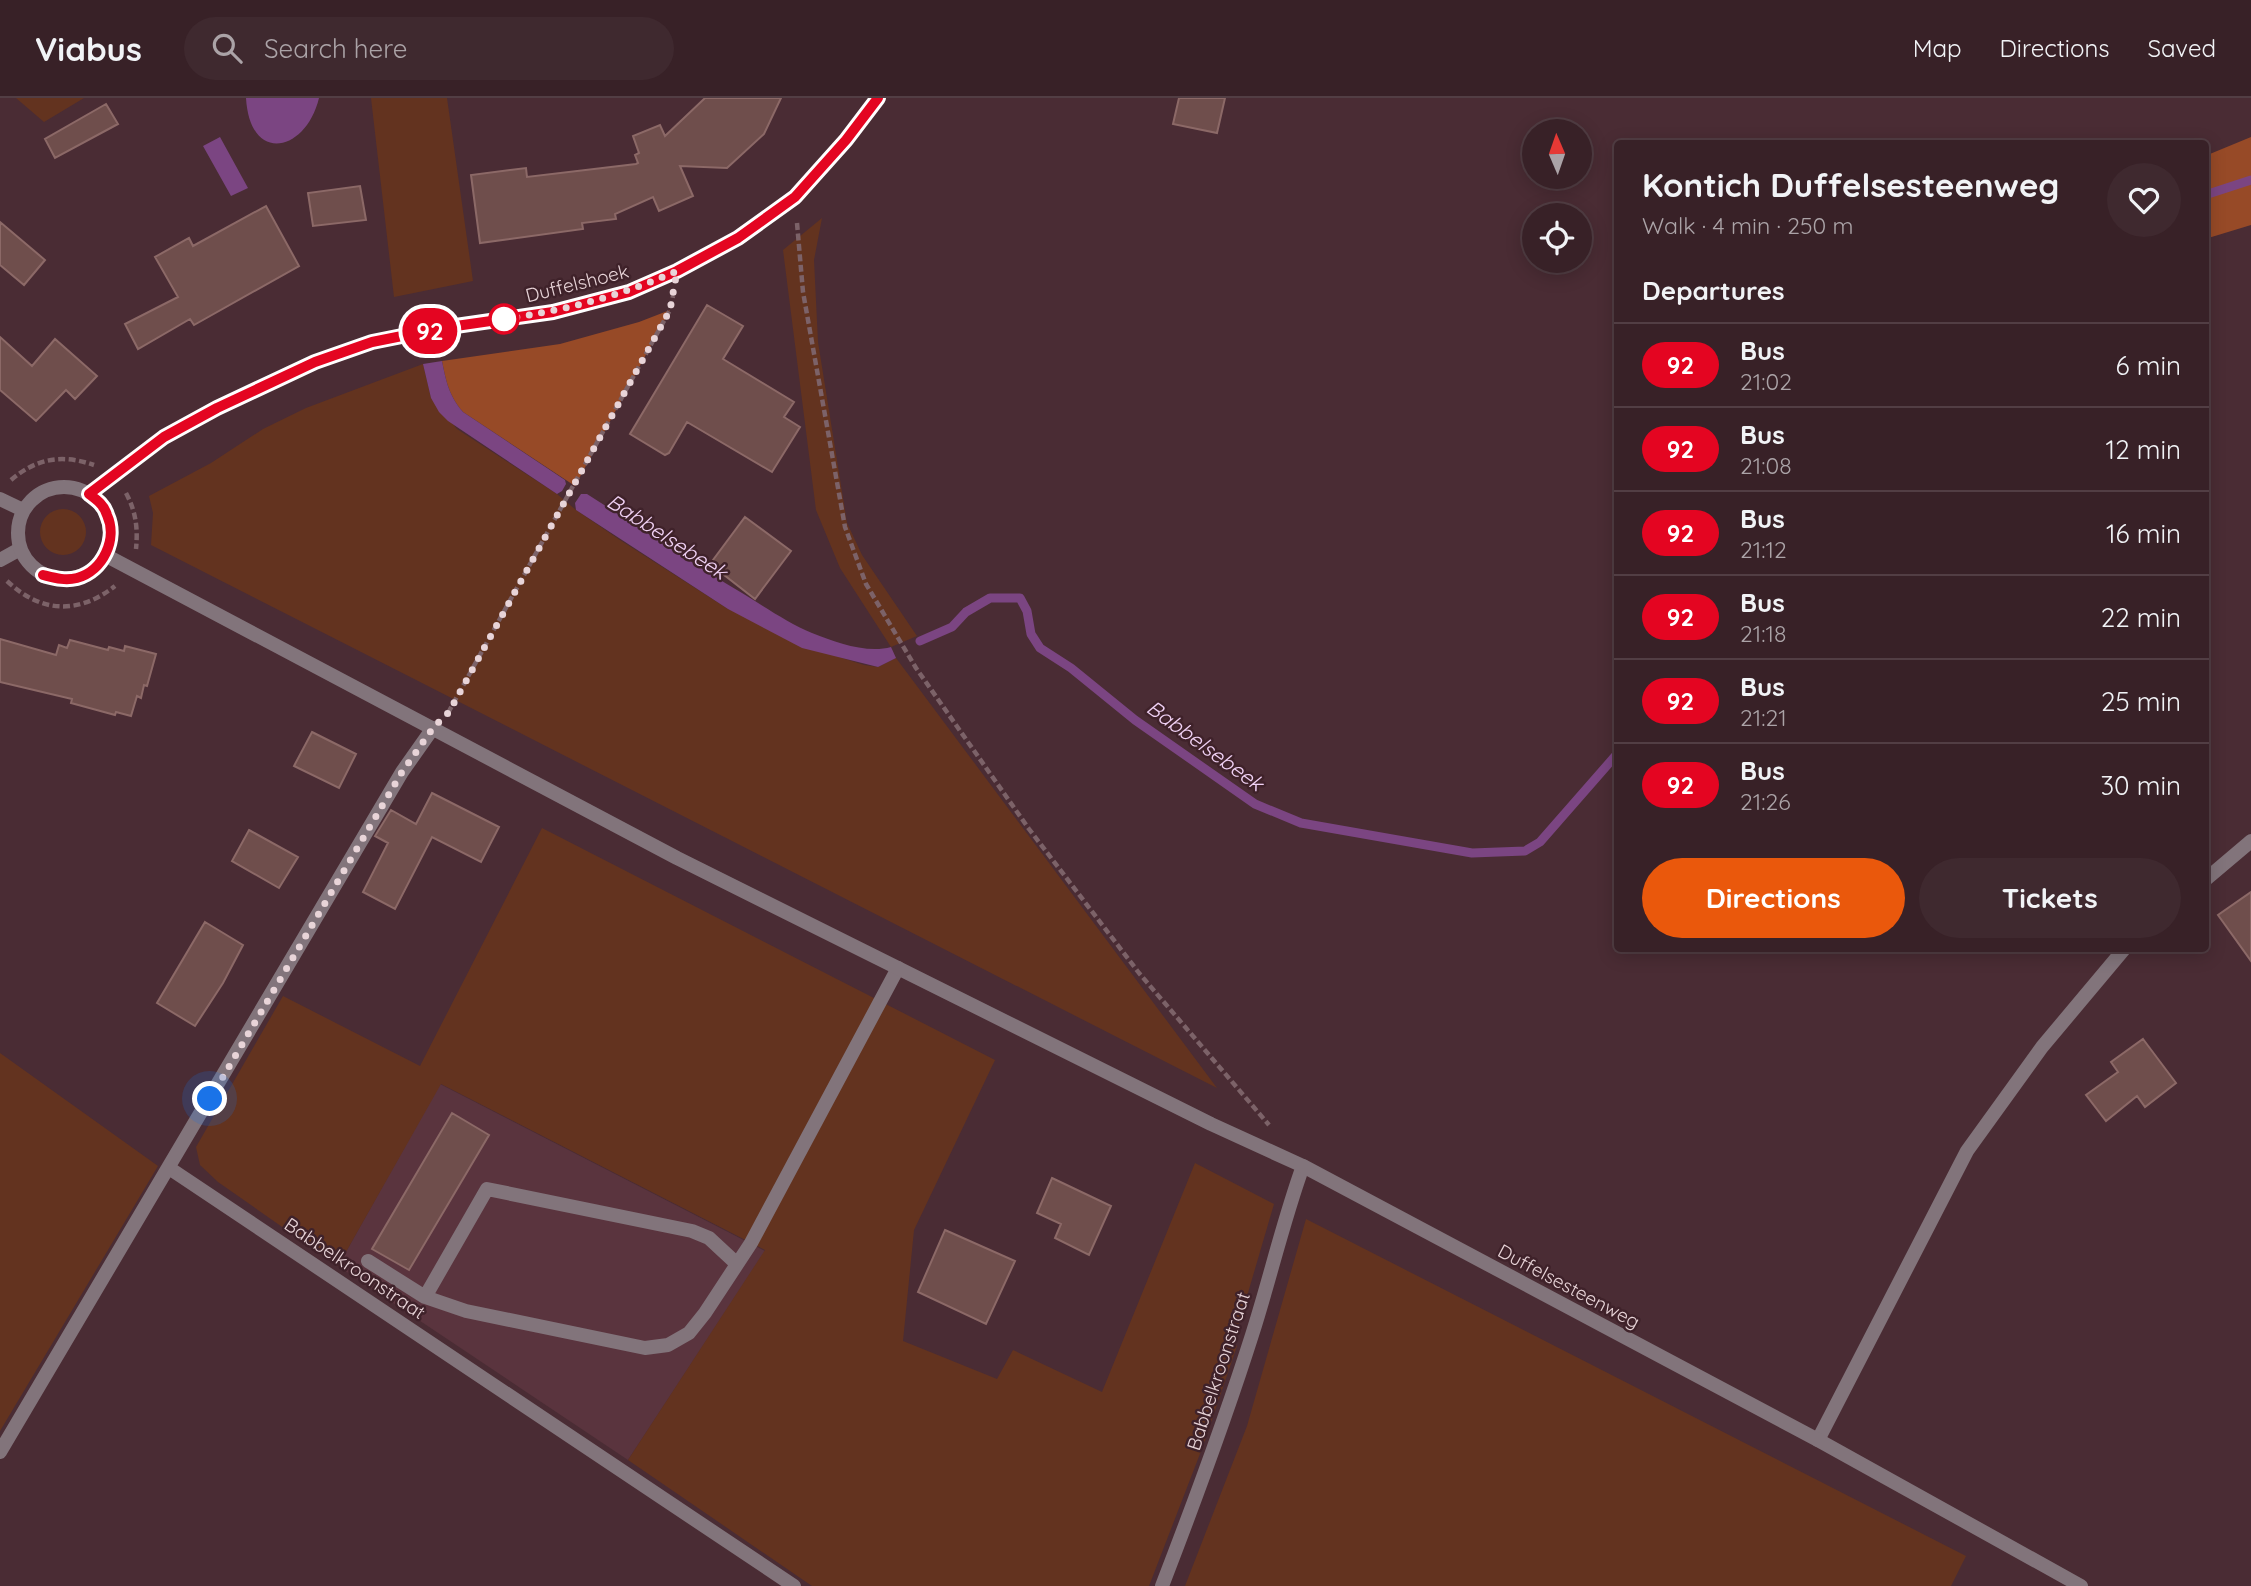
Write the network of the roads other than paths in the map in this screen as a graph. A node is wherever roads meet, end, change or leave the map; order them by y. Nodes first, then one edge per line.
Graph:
1 (878, 98) edge
2 (89, 494) junction
3 (0, 499) edge
4 (23, 510) junction
5 (20, 549) junction
6 (105, 555) junction
7 (0, 560) edge
8 (433, 728) junction
9 (2251, 841) edge
10 (2209, 877) edge
11 (2122, 952) edge
12 (898, 968) junction
13 (1303, 1166) junction
14 (169, 1168) junction
15 (368, 1261) dead end
16 (737, 1264) junction
17 (425, 1297) junction
18 (1818, 1440) junction
19 (0, 1452) edge
20 (794, 1586) edge
21 (1162, 1586) edge
22 (2081, 1586) edge

1 - 2 street, Duffelshoek
2 - 4 street
2 - 6 street
3 - 4 street
4 - 5 street
5 - 6 street
5 - 7 street
6 - 8 street, Duffelsesteenweg
8 - 12 street, Duffelsesteenweg
8 - 14 street
9 - 10 street
11 - 18 street
12 - 13 street, Duffelsesteenweg
12 - 16 street
13 - 18 street, Duffelsesteenweg
13 - 21 street, Babbelkroonstraat
14 - 19 street
14 - 20 street, Babbelkroonstraat
15 - 17 street
16 - 17 street
16 - 17 street
18 - 22 street, Duffelsesteenweg

